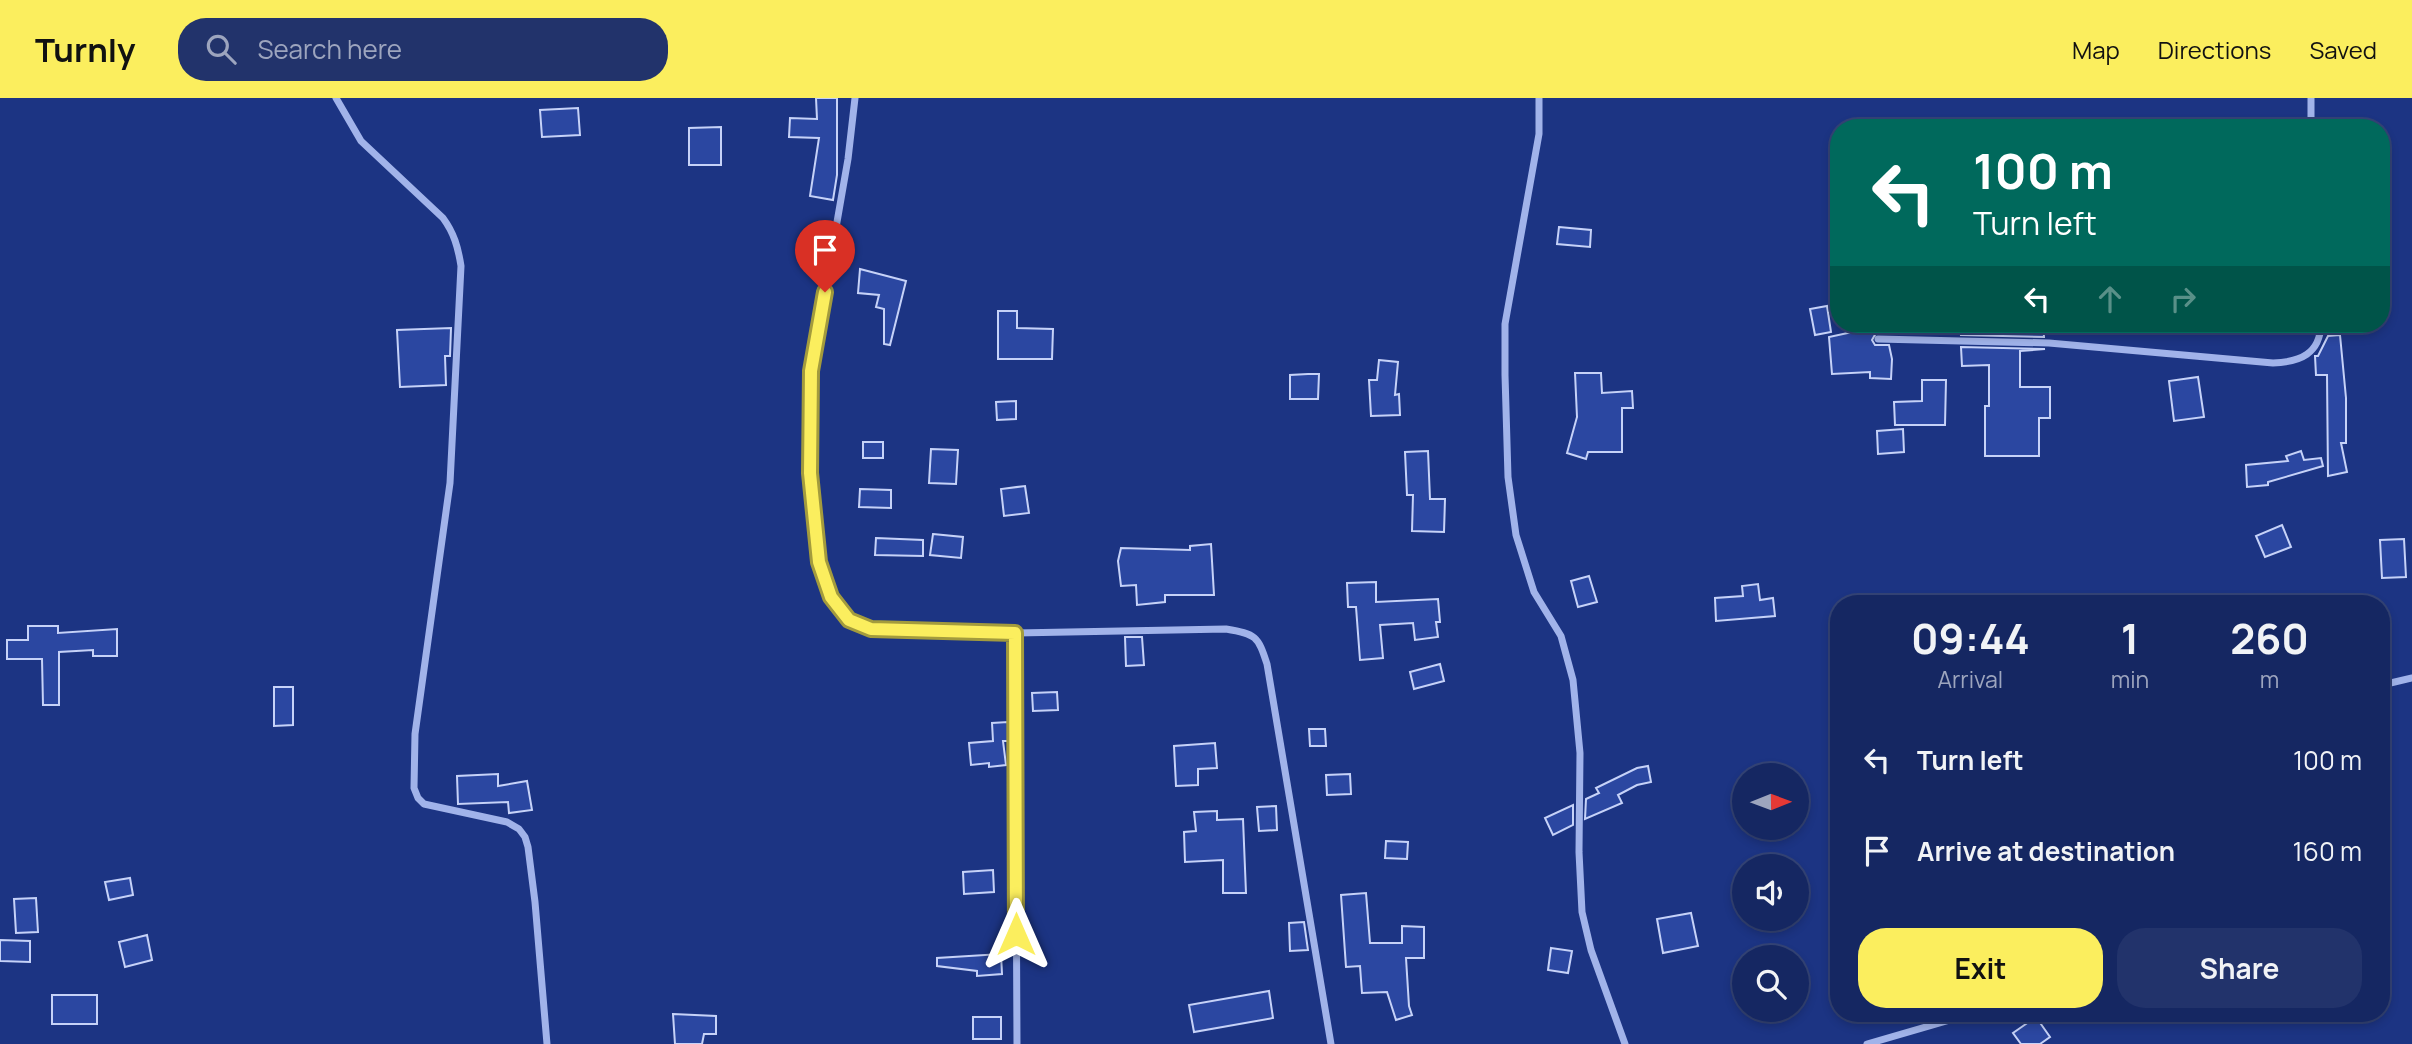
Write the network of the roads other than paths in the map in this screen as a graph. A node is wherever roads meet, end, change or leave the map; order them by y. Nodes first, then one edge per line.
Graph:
1 (336, 98) edge
2 (855, 98) edge
3 (1539, 98) edge
4 (2311, 98) edge
5 (2311, 119) edge
6 (2320, 333) edge
7 (1878, 340) dead end
8 (1015, 633) junction
9 (2412, 678) edge
10 (2390, 683) edge
11 (1943, 1022) edge
12 (547, 1044) edge
13 (1017, 1044) edge
14 (1331, 1044) edge
15 (1625, 1044) edge
16 (1867, 1044) edge

1 - 12 street
2 - 8 street
3 - 15 street
4 - 5 street
6 - 7 street
8 - 13 street
8 - 14 street
9 - 10 street
11 - 16 street

